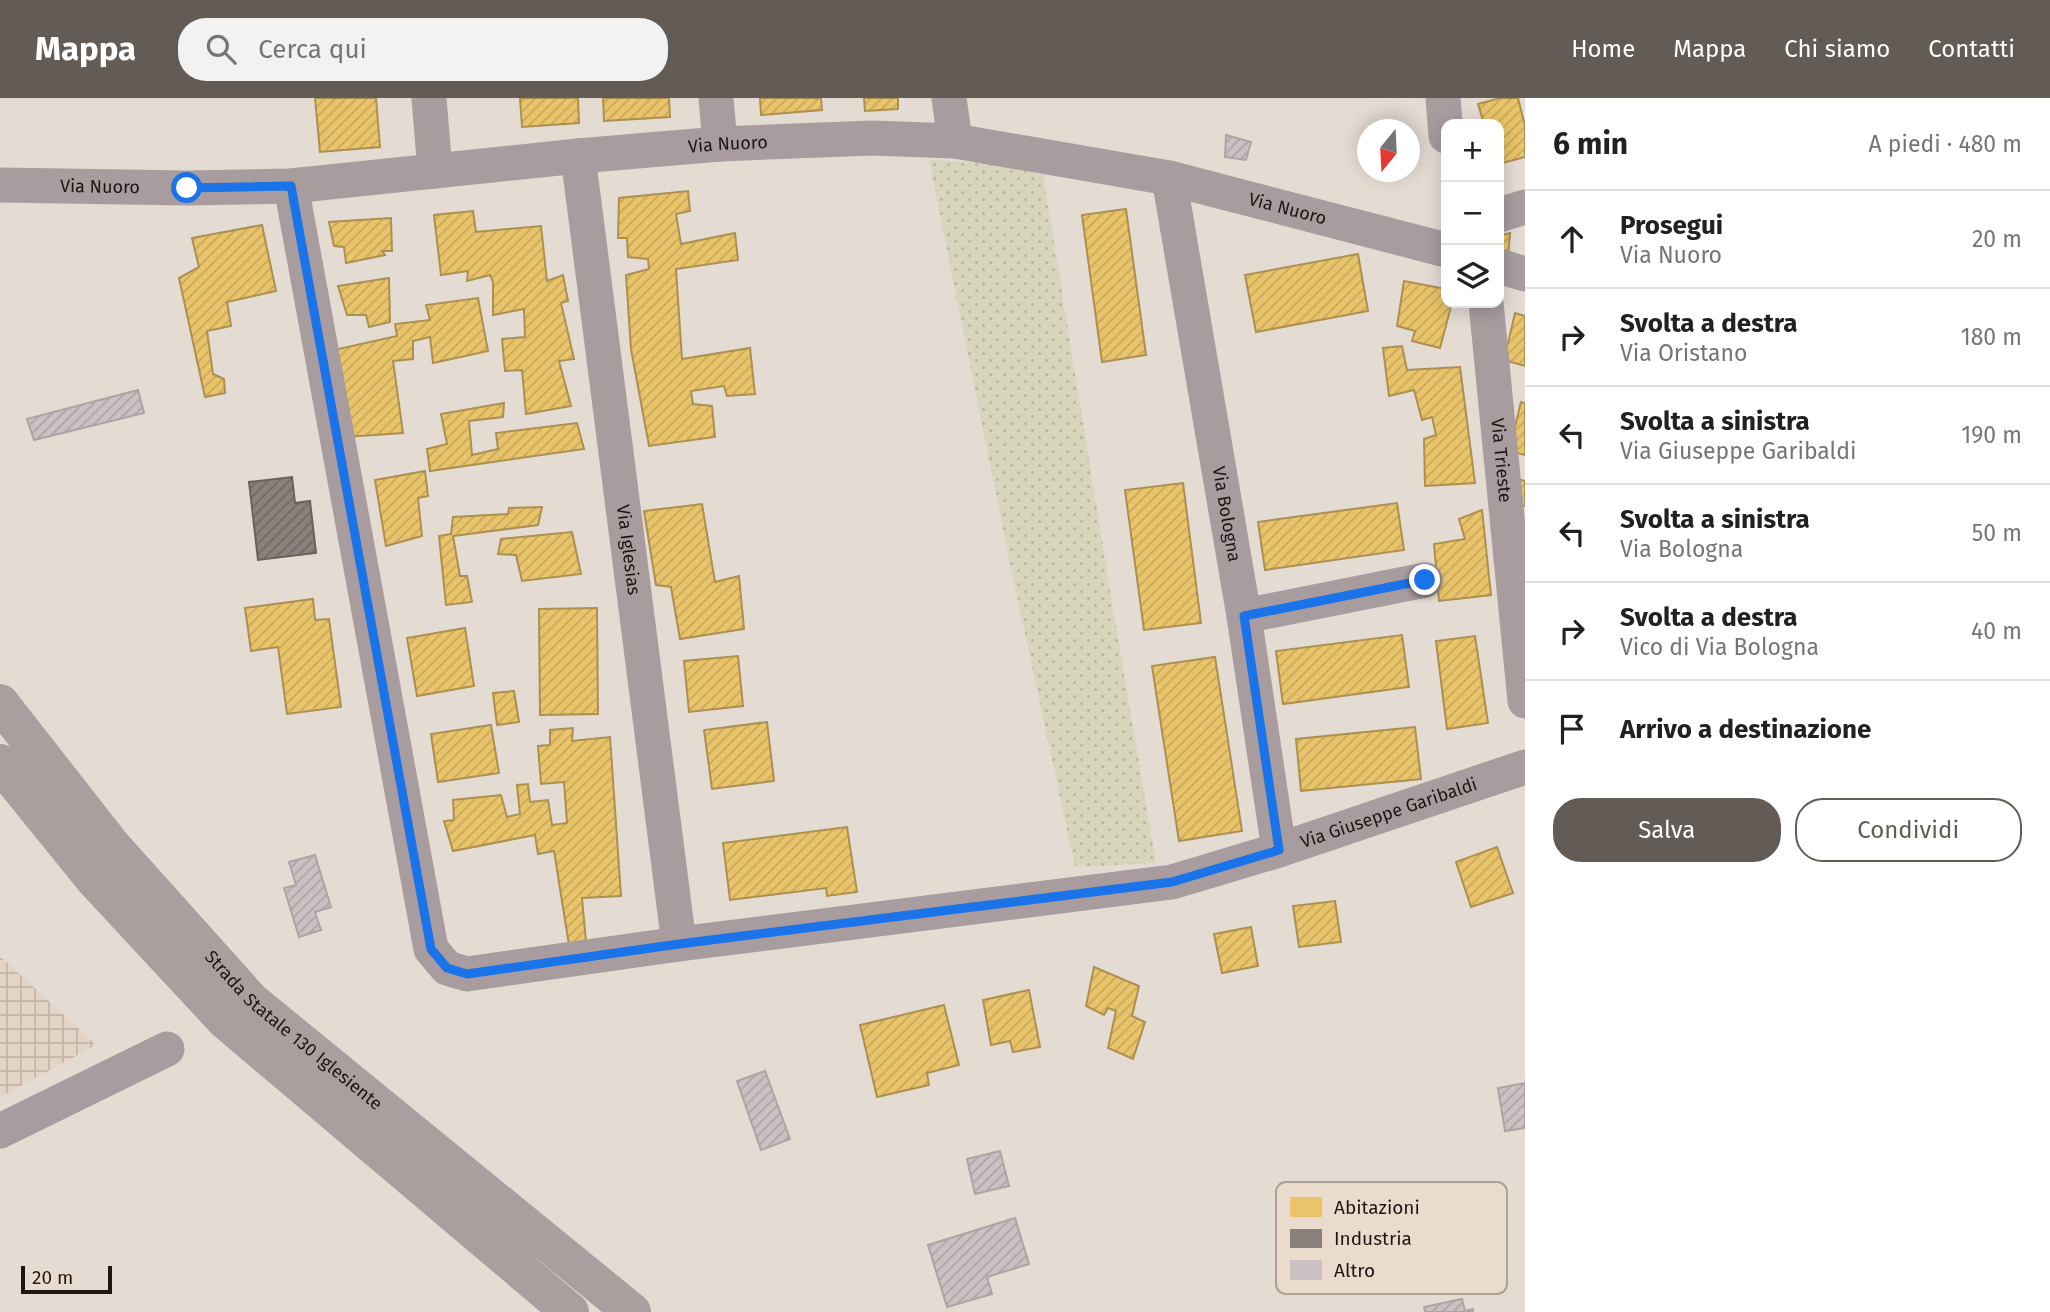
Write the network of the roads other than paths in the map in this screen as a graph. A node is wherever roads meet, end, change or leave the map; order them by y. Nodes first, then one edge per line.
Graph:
1 (429, 98) edge
2 (716, 98) edge
3 (949, 98) edge
4 (1443, 98) edge
5 (1445, 119) edge
6 (955, 141) junction
7 (720, 144) junction
8 (578, 156) junction
9 (435, 171) junction
10 (1169, 178) junction
11 (0, 186) edge
12 (291, 186) junction
13 (1525, 208) edge
14 (1504, 214) edge
15 (1441, 249) edge
16 (1504, 268) edge
17 (1525, 274) edge
18 (1486, 308) edge
19 (1425, 580) dead end
20 (1244, 616) junction
21 (1525, 701) edge
22 (0, 703) edge
23 (0, 763) edge
24 (1525, 767) edge
25 (1279, 850) junction
26 (679, 944) junction
27 (167, 1049) dead end
28 (0, 1131) edge
29 (570, 1312) edge
30 (632, 1312) edge

1 - 9 street
2 - 7 street
3 - 6 street
4 - 5 street
6 - 7 street, Via Nuoro
6 - 10 street, Via Nuoro
7 - 8 street, Via Nuoro
8 - 9 street, Via Nuoro
8 - 26 street, Via Iglesias
9 - 12 street, Via Nuoro
10 - 15 street, Via Nuoro
10 - 20 street, Via Bologna
11 - 12 street, Via Nuoro
12 - 26 street, Via Giuseppe Garibaldi
13 - 14 street
16 - 17 street
18 - 21 street, Via Trieste
19 - 20 street
20 - 25 street, Via Bologna
22 - 30 main road, Strada Statale 130 Iglesiente
23 - 29 main road, Strada Statale 130 Iglesiente
24 - 25 street, Via Giuseppe Garibaldi
25 - 26 street, Via Giuseppe Garibaldi
27 - 28 street

